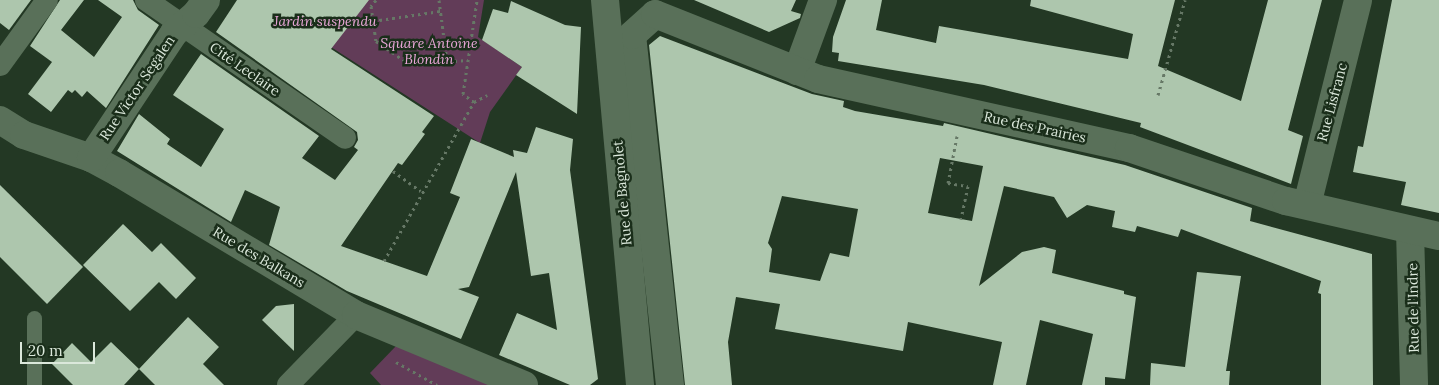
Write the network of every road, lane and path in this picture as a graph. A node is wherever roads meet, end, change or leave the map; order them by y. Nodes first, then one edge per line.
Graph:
1 (47, 0) edge
2 (146, 0) edge
3 (206, 0) edge
4 (376, 0) edge
5 (439, 0) edge
6 (477, 0) edge
7 (605, 0) edge
8 (823, 0) edge
9 (1185, 0) edge
10 (1358, 0) edge
11 (440, 11) junction
12 (373, 21) junction
13 (181, 26) junction
14 (639, 29) joint
15 (468, 60) junction
16 (447, 62) junction
17 (0, 65) edge
18 (797, 71) junction
19 (487, 95) dead end
20 (1158, 95) dead end
21 (474, 102) junction
22 (962, 111) junction
23 (0, 120) edge
24 (344, 138) dead end
25 (91, 158) junction
26 (393, 171) dead end
27 (421, 191) junction
28 (1307, 205) junction
29 (961, 219) dead end
30 (1410, 230) junction
31 (1439, 236) edge
32 (384, 261) dead end
33 (356, 315) junction
34 (34, 318) dead end
35 (394, 360) dead end
36 (34, 385) edge
37 (288, 385) edge
38 (437, 385) edge
39 (524, 385) edge
40 (640, 385) edge
41 (670, 385) edge
42 (1414, 385) edge

1 - 17 street
2 - 13 street, Cité Leclaire
3 - 13 street, Rue Victor Segalen
4 - 12 path
5 - 11 path
6 - 15 path
7 - 40 street, Rue de Bagnolet
8 - 18 street
9 - 20 path
10 - 28 street, Rue Lisfranc
11 - 12 path
11 - 16 path
12 - 16 path
13 - 24 street, Cité Leclaire
13 - 25 street, Rue Victor Segalen
14 - 18 street, Rue des Prairies
14 - 41 street, Rue de Bagnolet
15 - 16 path
15 - 21 path
18 - 22 street, Rue des Prairies
19 - 21 path
21 - 27 path
22 - 28 street, Rue des Prairies
22 - 29 path
23 - 25 street, Rue des Balkans
25 - 33 street, Rue des Balkans
26 - 27 path
27 - 32 path
28 - 30 street, Rue des Prairies
30 - 31 street, Rue des Prairies
30 - 42 street, Rue de l'Indre
33 - 37 street
33 - 39 street, Rue des Balkans
34 - 36 lane
35 - 38 path

